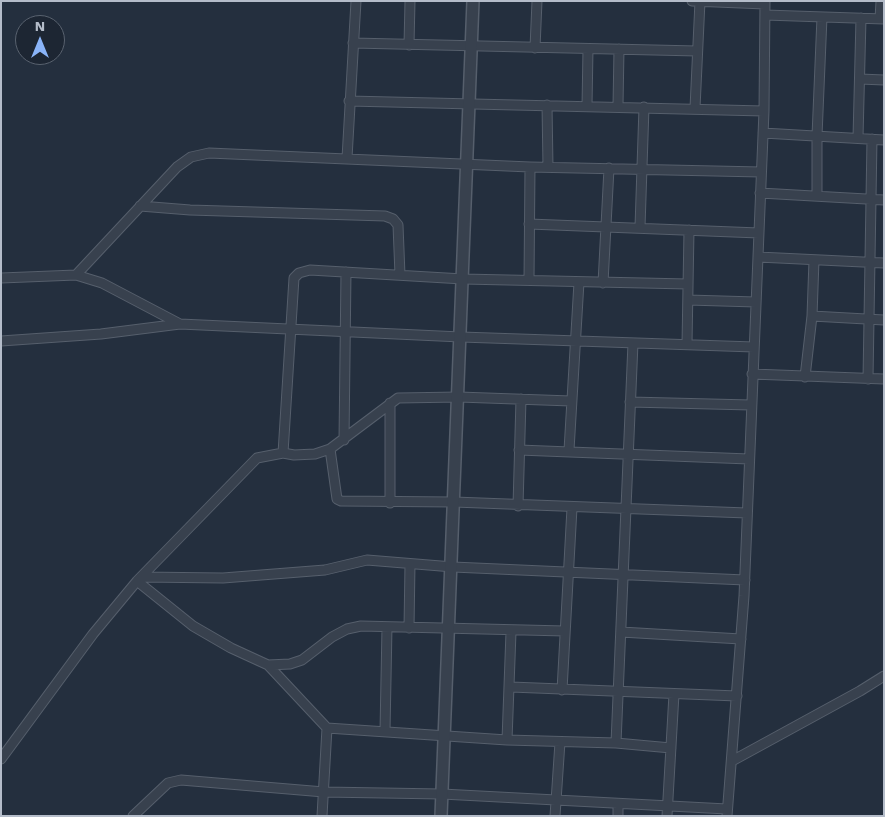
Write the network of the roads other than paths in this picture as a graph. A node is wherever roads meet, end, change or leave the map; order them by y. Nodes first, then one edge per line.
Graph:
1 (356, 1) edge
2 (410, 1) edge
3 (473, 1) edge
4 (537, 1) edge
5 (692, 1) edge
6 (700, 1) edge
7 (881, 1) edge
8 (765, 2) edge
9 (765, 15) junction
10 (822, 17) junction
11 (861, 18) junction
12 (882, 19) edge
13 (353, 43) junction
14 (409, 44) junction
15 (471, 46) junction
16 (536, 48) junction
17 (588, 49) junction
18 (619, 49) junction
19 (697, 50) junction
20 (860, 79) junction
21 (884, 80) edge
22 (349, 101) junction
23 (469, 104) junction
24 (547, 105) junction
25 (587, 106) junction
26 (618, 106) junction
27 (644, 107) junction
28 (695, 108) junction
29 (764, 111) junction
30 (763, 133) junction
31 (817, 136) junction
32 (858, 138) junction
33 (872, 139) junction
34 (884, 140) edge
35 (347, 158) junction
36 (468, 164) junction
37 (530, 167) junction
38 (548, 167) junction
39 (609, 168) junction
40 (642, 169) junction
41 (761, 172) junction
42 (760, 193) junction
43 (817, 196) junction
44 (871, 199) junction
45 (884, 200) edge
46 (140, 206) junction
47 (529, 224) junction
48 (606, 226) junction
49 (640, 227) junction
50 (689, 230) junction
51 (759, 233) junction
52 (758, 256) junction
53 (814, 260) junction
54 (870, 262) junction
55 (884, 263) edge
56 (346, 272) junction
57 (76, 275) junction
58 (400, 275) junction
59 (1, 278) edge
60 (463, 279) junction
61 (529, 280) junction
62 (579, 282) junction
63 (602, 283) junction
64 (688, 284) junction
65 (688, 300) junction
66 (756, 302) junction
67 (812, 316) junction
68 (868, 320) junction
69 (884, 320) edge
70 (180, 324) junction
71 (290, 330) junction
72 (344, 332) junction
73 (460, 337) junction
74 (1, 341) edge
75 (576, 341) junction
76 (633, 342) junction
77 (687, 344) junction
78 (754, 347) junction
79 (752, 374) junction
80 (805, 377) junction
81 (868, 379) junction
82 (884, 379) edge
83 (459, 396) junction
84 (521, 399) junction
85 (571, 401) junction
86 (630, 402) junction
87 (390, 403) junction
88 (751, 404) junction
89 (344, 440) junction
90 (330, 449) junction
91 (519, 450) junction
92 (569, 450) junction
93 (283, 453) junction
94 (629, 454) junction
95 (749, 459) junction
96 (454, 502) junction
97 (390, 503) junction
98 (518, 506) junction
99 (572, 508) junction
100 (626, 509) junction
101 (747, 513) junction
102 (410, 564) junction
103 (452, 566) junction
104 (568, 572) junction
105 (623, 573) junction
106 (139, 579) junction
107 (745, 580) junction
108 (387, 627) junction
109 (409, 628) junction
110 (450, 629) junction
111 (565, 631) junction
112 (511, 632) junction
113 (621, 632) junction
114 (741, 639) junction
115 (268, 665) junction
116 (884, 676) edge
117 (511, 687) junction
118 (562, 690) junction
119 (618, 692) junction
120 (674, 694) junction
121 (737, 696) junction
122 (327, 728) junction
123 (385, 731) junction
124 (445, 735) junction
125 (507, 740) junction
126 (560, 742) junction
127 (616, 743) junction
128 (671, 748) junction
129 (1, 759) edge
130 (732, 762) junction
131 (324, 792) junction
132 (442, 794) junction
133 (556, 801) junction
134 (618, 804) junction
135 (667, 811) edge
136 (727, 812) edge
137 (133, 816) edge
138 (322, 816) edge
139 (441, 816) edge
140 (555, 816) edge
141 (618, 816) edge

1 - 13 street
2 - 14 street
3 - 15 street
4 - 16 street
5 - 6 street
6 - 8 street
6 - 19 street
7 - 12 street
8 - 9 street
9 - 10 street
9 - 29 street
10 - 11 street
10 - 31 street
11 - 12 street
11 - 20 street
13 - 14 street
13 - 22 street
14 - 15 street
15 - 16 street
15 - 23 street
16 - 17 street
17 - 18 street
17 - 25 street
18 - 19 street
18 - 26 street
19 - 28 street
20 - 21 street
20 - 32 street
22 - 23 street
22 - 35 street
23 - 24 street
23 - 36 street
24 - 25 street
24 - 38 street
25 - 26 street
26 - 27 street
27 - 28 street
27 - 40 street
28 - 29 street
29 - 30 street
30 - 31 street
30 - 41 street
31 - 32 street
31 - 43 street
32 - 33 street
33 - 34 street
33 - 44 street
35 - 36 street
35 - 46 street
36 - 37 street
36 - 60 street
37 - 38 street
37 - 47 street
38 - 39 street
39 - 40 street
39 - 48 street
40 - 41 street
40 - 49 street
41 - 42 street
42 - 43 street
42 - 51 street
43 - 44 street
44 - 45 street
44 - 54 street
46 - 57 street
46 - 58 street
47 - 48 street
47 - 61 street
48 - 49 street
48 - 63 street
49 - 50 street
50 - 51 street
50 - 64 street
51 - 52 street
52 - 53 street
52 - 66 street
53 - 54 street
53 - 67 street
54 - 55 street
54 - 68 street
56 - 58 street
56 - 71 street
56 - 72 street
57 - 59 street
57 - 70 street
58 - 60 street
60 - 61 street
60 - 73 street
61 - 62 street
62 - 63 street
62 - 75 street
63 - 64 street
64 - 65 street
65 - 66 street
65 - 77 street
66 - 78 street
67 - 68 street
67 - 80 street
68 - 69 street
68 - 81 street
70 - 71 street
70 - 74 street
71 - 72 street
71 - 93 street
72 - 73 street
72 - 89 street
73 - 75 street
73 - 83 street
75 - 76 street
75 - 85 street
76 - 77 street
76 - 86 street
77 - 78 street
78 - 79 street
79 - 80 street
79 - 88 street
80 - 81 street
81 - 82 street
83 - 84 street
83 - 87 street
83 - 96 street
84 - 85 street
84 - 91 street
85 - 92 street
86 - 88 street
86 - 94 street
87 - 89 street
87 - 97 street
88 - 95 street
89 - 90 street
90 - 93 street
90 - 97 street
91 - 92 street
91 - 98 street
92 - 94 street
93 - 106 street
94 - 95 street
94 - 100 street
95 - 101 street
96 - 97 street
96 - 98 street
96 - 103 street
98 - 99 street
99 - 100 street
99 - 104 street
100 - 101 street
100 - 105 street
101 - 107 street
102 - 103 street
102 - 106 street
102 - 109 street
103 - 104 street
103 - 110 street
104 - 105 street
104 - 111 street
105 - 107 street
105 - 113 street
106 - 115 street
106 - 129 street
107 - 114 street
108 - 109 street
108 - 115 street
108 - 123 street
109 - 110 street
110 - 112 street
110 - 124 street
111 - 112 street
111 - 118 street
112 - 117 street
113 - 114 street
113 - 119 street
114 - 121 street
115 - 122 street
116 - 130 street
117 - 118 street
117 - 125 street
118 - 119 street
119 - 120 street
119 - 127 street
120 - 121 street
120 - 128 street
121 - 130 street
122 - 123 street
122 - 131 street
123 - 124 street
124 - 125 street
124 - 132 street
125 - 126 street
126 - 127 street
126 - 133 street
127 - 128 street
128 - 135 street
130 - 136 street
131 - 132 street
131 - 137 street
131 - 138 street
132 - 133 street
132 - 139 street
133 - 134 street
133 - 140 street
134 - 135 street
134 - 141 street
135 - 136 street

